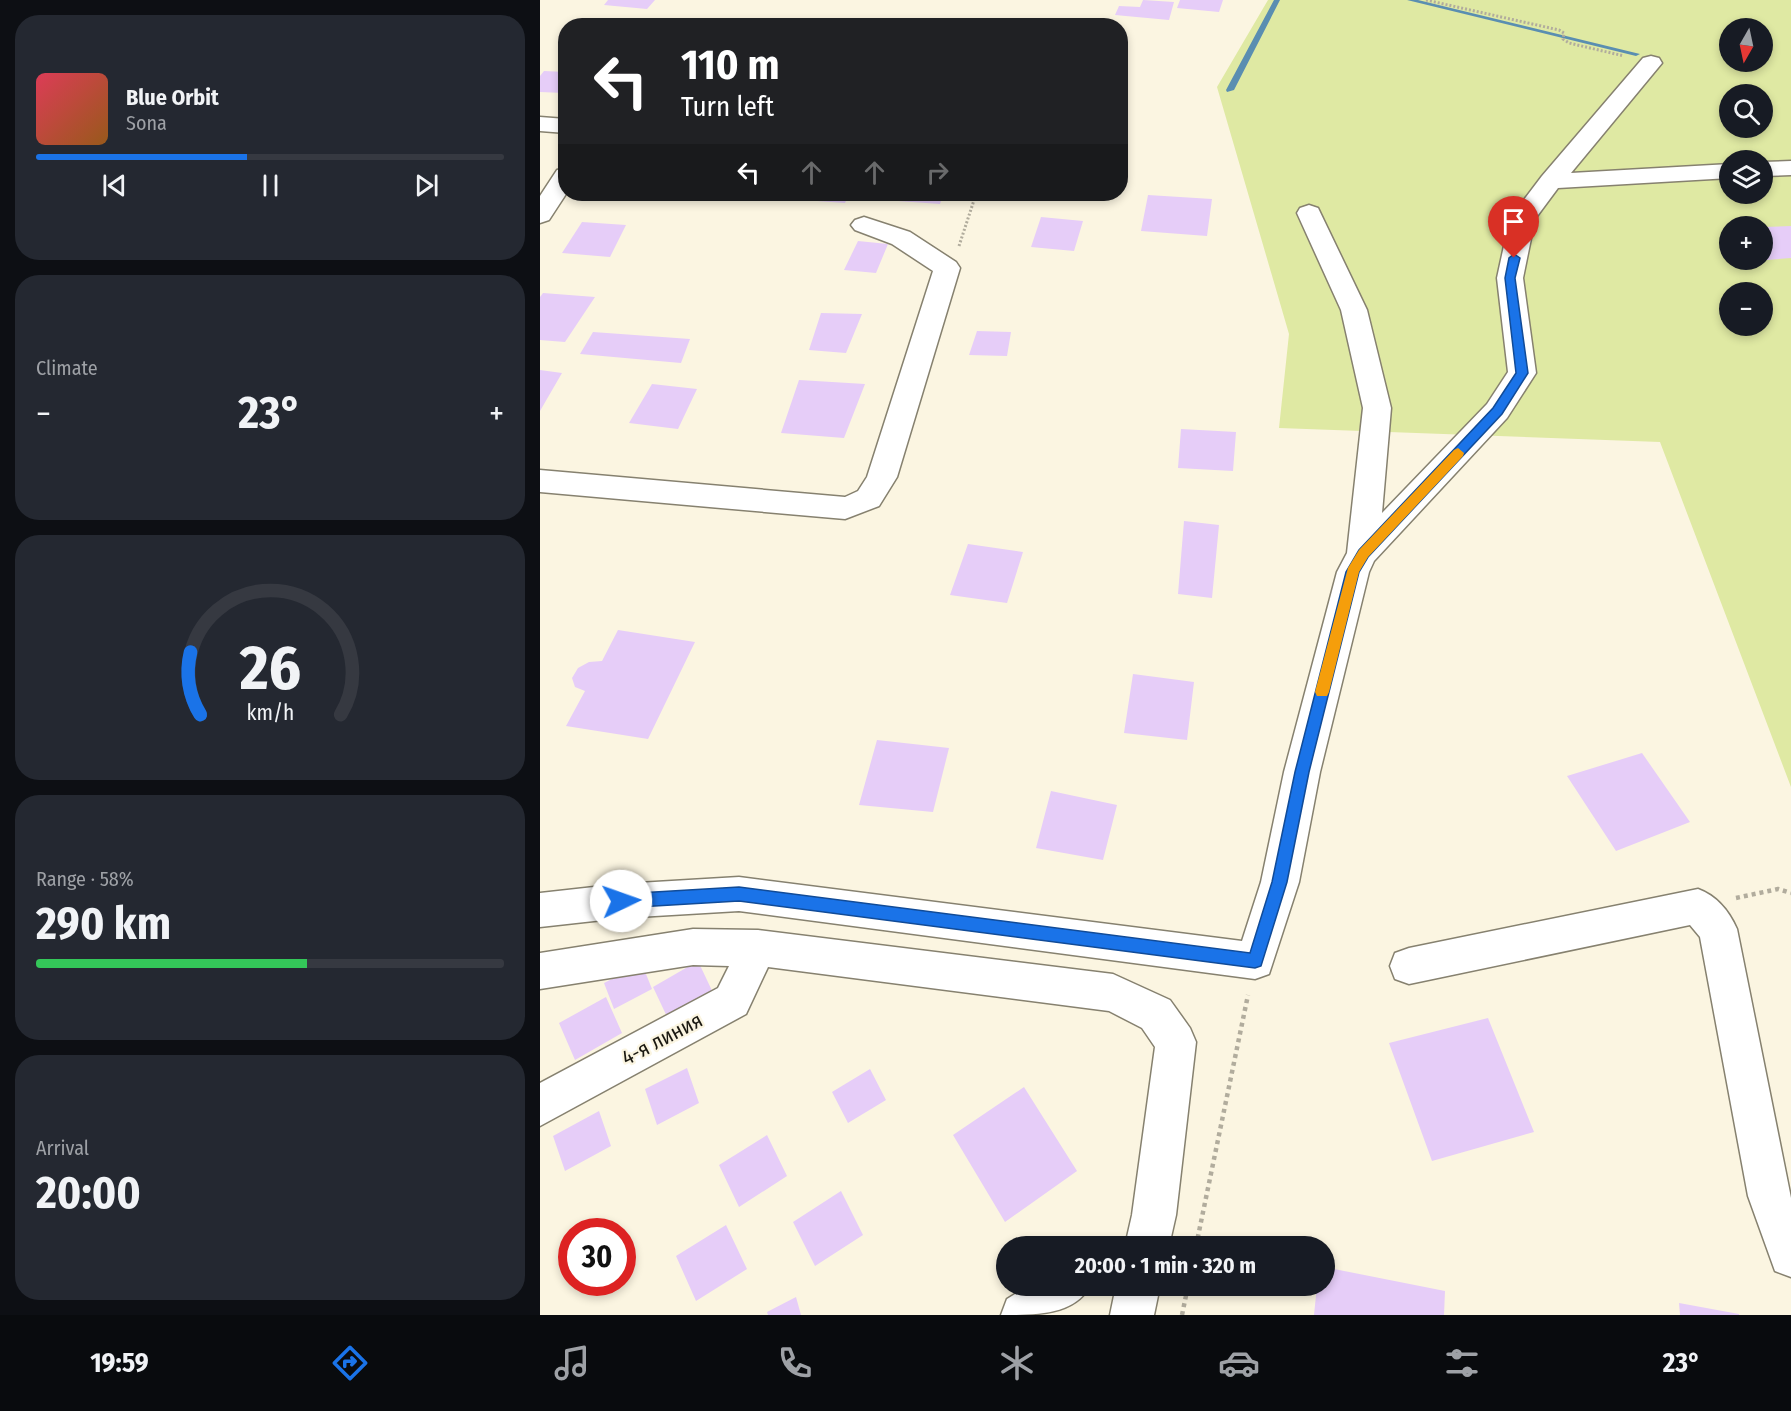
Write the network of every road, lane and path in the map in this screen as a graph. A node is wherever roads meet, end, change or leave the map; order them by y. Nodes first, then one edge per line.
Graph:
1 (1426, 0) edge
2 (1651, 63) joint
3 (540, 124) edge
4 (558, 125) edge
5 (1791, 168) edge
6 (1773, 169) edge
7 (1719, 172) edge
8 (1551, 181) junction
9 (558, 187) edge
10 (974, 201) edge
11 (1309, 213) dead end
12 (540, 215) edge
13 (864, 225) dead end
14 (947, 268) junction
15 (540, 481) edge
16 (1363, 553) junction
17 (1791, 893) edge
18 (1698, 906) junction
19 (540, 910) edge
20 (758, 948) junction
21 (1255, 961) junction
22 (1409, 966) dead end
23 (540, 970) edge
24 (540, 1105) edge
25 (1151, 1231) edge
26 (1198, 1236) edge
27 (1791, 1255) edge
28 (1052, 1296) edge
29 (1136, 1296) edge
30 (1186, 1296) edge
31 (1023, 1315) edge
32 (1132, 1315) edge
33 (1182, 1315) edge

1 - 2 path
2 - 8 street
3 - 4 street
5 - 6 street
7 - 8 street
8 - 16 street
9 - 12 street
10 - 14 path
11 - 16 street
13 - 14 street
14 - 15 street
16 - 21 street
17 - 18 path
18 - 22 street
18 - 27 street
19 - 21 street
20 - 23 street
20 - 24 street, 4-я линия
20 - 25 street
21 - 26 path
28 - 31 street
29 - 32 street
30 - 33 path

